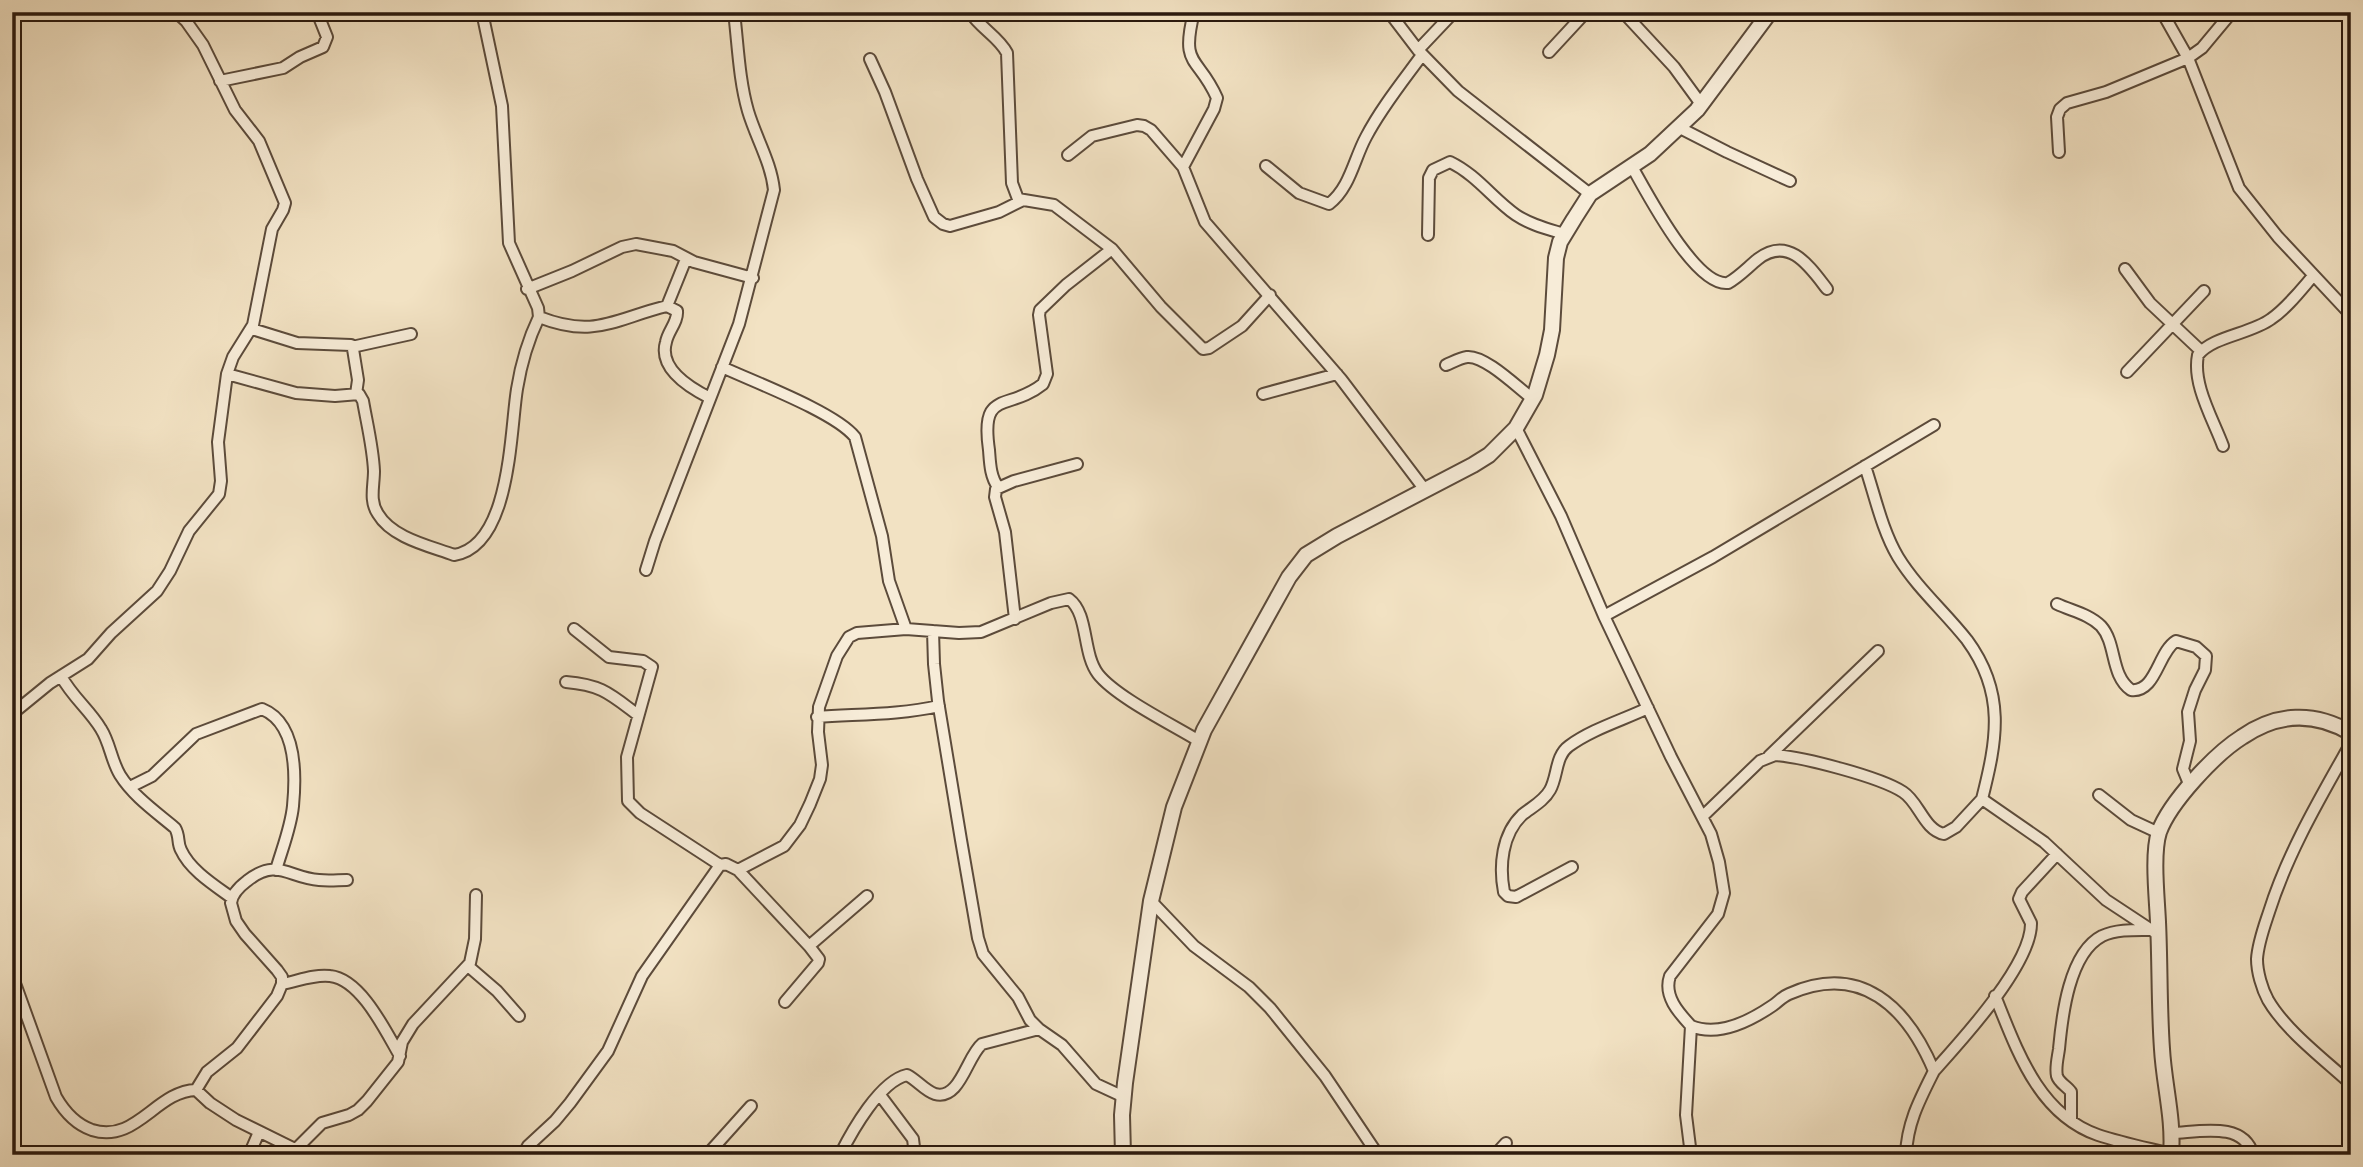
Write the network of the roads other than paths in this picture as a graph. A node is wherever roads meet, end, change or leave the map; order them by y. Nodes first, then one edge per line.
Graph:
1 (176, 12) edge
2 (317, 12) edge
3 (482, 12) edge
4 (734, 12) edge
5 (970, 12) edge
6 (1194, 12) edge
7 (1389, 12) edge
8 (1454, 12) edge
9 (1586, 12) edge
10 (1623, 12) edge
11 (1770, 12) edge
12 (1839, 12) edge
13 (1859, 12) edge
14 (2162, 12) edge
15 (2232, 12) edge
16 (1420, 52) junction
17 (1549, 52) dead end
18 (2188, 58) junction
19 (870, 59) dead end
20 (220, 81) junction
21 (1704, 101) junction
22 (1680, 128) junction
23 (2059, 152) dead end
24 (1068, 155) dead end
25 (1632, 165) junction
26 (1266, 166) dead end
27 (1183, 167) junction
28 (1790, 181) dead end
29 (1590, 194) junction
30 (1021, 201) junction
31 (1564, 233) junction
32 (1427, 234) dead end
33 (1112, 249) junction
34 (686, 259) junction
35 (2125, 269) dead end
36 (2313, 276) junction
37 (753, 278) junction
38 (527, 289) junction
39 (1827, 289) dead end
40 (2204, 292) dead end
41 (1270, 295) junction
42 (667, 306) junction
43 (2349, 309) edge
44 (538, 317) junction
45 (2173, 326) junction
46 (252, 329) junction
47 (411, 334) dead end
48 (352, 346) junction
49 (2201, 351) junction
50 (1446, 365) dead end
51 (722, 367) junction
52 (2127, 372) dead end
53 (227, 374) junction
54 (1337, 374) junction
55 (356, 394) junction
56 (1263, 394) dead end
57 (710, 398) junction
58 (1533, 399) junction
59 (1934, 425) dead end
60 (1516, 428) junction
61 (2223, 446) dead end
62 (1077, 464) dead end
63 (1865, 466) junction
64 (998, 487) junction
65 (1425, 490) junction
66 (646, 570) dead end
67 (2057, 604) dead end
68 (1604, 616) junction
69 (1015, 619) junction
70 (573, 629) dead end
71 (906, 629) junction
72 (933, 631) junction
73 (1878, 651) dead end
74 (61, 676) junction
75 (566, 682) dead end
76 (939, 706) junction
77 (1648, 708) junction
78 (12, 714) edge
79 (638, 715) junction
80 (817, 717) junction
81 (2351, 733) edge
82 (1199, 741) junction
83 (2351, 743) edge
84 (1769, 756) junction
85 (2190, 786) junction
86 (130, 787) junction
87 (2099, 795) dead end
88 (1982, 799) junction
89 (1703, 816) junction
90 (2159, 833) junction
91 (2057, 854) junction
92 (720, 865) junction
93 (1572, 867) dead end
94 (276, 870) junction
95 (738, 870) junction
96 (347, 880) dead end
97 (476, 895) dead end
98 (867, 896) dead end
99 (232, 898) junction
100 (1151, 901) junction
101 (2155, 932) junction
102 (809, 946) junction
103 (468, 966) junction
104 (12, 975) edge
105 (282, 984) junction
106 (1995, 996) junction
107 (785, 1002) dead end
108 (519, 1016) dead end
109 (1691, 1026) junction
110 (1039, 1029) junction
111 (400, 1056) junction
112 (1934, 1071) junction
113 (2351, 1084) edge
114 (196, 1090) junction
115 (880, 1095) junction
116 (1124, 1097) junction
117 (751, 1106) dead end
118 (2071, 1120) junction
119 (259, 1132) junction
120 (2172, 1133) junction
121 (1506, 1143) dead end
122 (296, 1149) junction
123 (1374, 1154) edge
124 (2171, 1154) edge
125 (249, 1155) edge
126 (307, 1155) edge
127 (523, 1155) edge
128 (707, 1155) edge
129 (839, 1155) edge
130 (915, 1155) edge
131 (1123, 1155) edge
132 (1495, 1155) edge
133 (1691, 1155) edge
134 (1906, 1155) edge
135 (2253, 1155) edge

1 - 20 street
2 - 20 street
3 - 38 street
4 - 37 street
5 - 30 street
6 - 27 street
7 - 16 street
8 - 16 street
9 - 17 street
10 - 21 street
11 - 21 street
12 - 13 street
14 - 18 street
15 - 18 street
16 - 26 street
16 - 29 street
18 - 23 street
18 - 36 street
19 - 30 street
20 - 46 street
21 - 22 street
22 - 25 street
22 - 28 street
24 - 27 street
25 - 29 street
25 - 39 street
27 - 41 street
29 - 31 street
30 - 33 street
31 - 32 street
31 - 58 street
33 - 41 street
33 - 64 street
34 - 37 street
34 - 38 street
34 - 42 street
35 - 45 street
36 - 43 street
36 - 49 street
37 - 51 street
38 - 44 street
40 - 45 street
41 - 54 street
42 - 44 street
42 - 57 street
44 - 55 street
45 - 49 street
45 - 52 street
46 - 48 street
46 - 53 street
47 - 48 street
48 - 55 street
49 - 61 street
50 - 58 street
51 - 57 street
51 - 71 street
53 - 55 street
53 - 74 street
54 - 56 street
54 - 65 street
57 - 66 street
58 - 60 street
59 - 63 street
60 - 65 street
60 - 68 street
62 - 64 street
63 - 68 street
63 - 88 street
64 - 69 street
65 - 82 street
67 - 85 street
68 - 77 street
69 - 72 street
69 - 82 street
70 - 79 street
71 - 72 street
71 - 80 street
72 - 76 street
73 - 84 street
74 - 78 street
74 - 86 street
75 - 79 street
76 - 80 street
76 - 110 street
77 - 89 street
77 - 93 street
79 - 92 street
80 - 95 street
81 - 85 street
82 - 100 street
83 - 113 street
84 - 88 street
84 - 89 street
85 - 90 street
86 - 94 street
86 - 99 street
87 - 90 street
88 - 91 street
89 - 109 street
90 - 101 street
91 - 101 street
91 - 106 street
92 - 95 street
92 - 127 street
94 - 96 street
94 - 99 street
95 - 102 street
97 - 103 street
98 - 102 street
99 - 105 street
100 - 116 street
100 - 123 street
101 - 118 street
101 - 120 street
102 - 107 street
103 - 108 street
103 - 111 street
104 - 114 street
105 - 111 street
105 - 114 street
106 - 112 street
106 - 118 street
109 - 112 street
109 - 133 street
110 - 115 street
110 - 116 street
111 - 122 street
112 - 134 street
114 - 119 street
115 - 129 street
115 - 130 street
116 - 131 street
117 - 128 street
118 - 124 street
119 - 122 street
119 - 125 street
120 - 124 street
120 - 135 street
121 - 132 street
122 - 126 street

